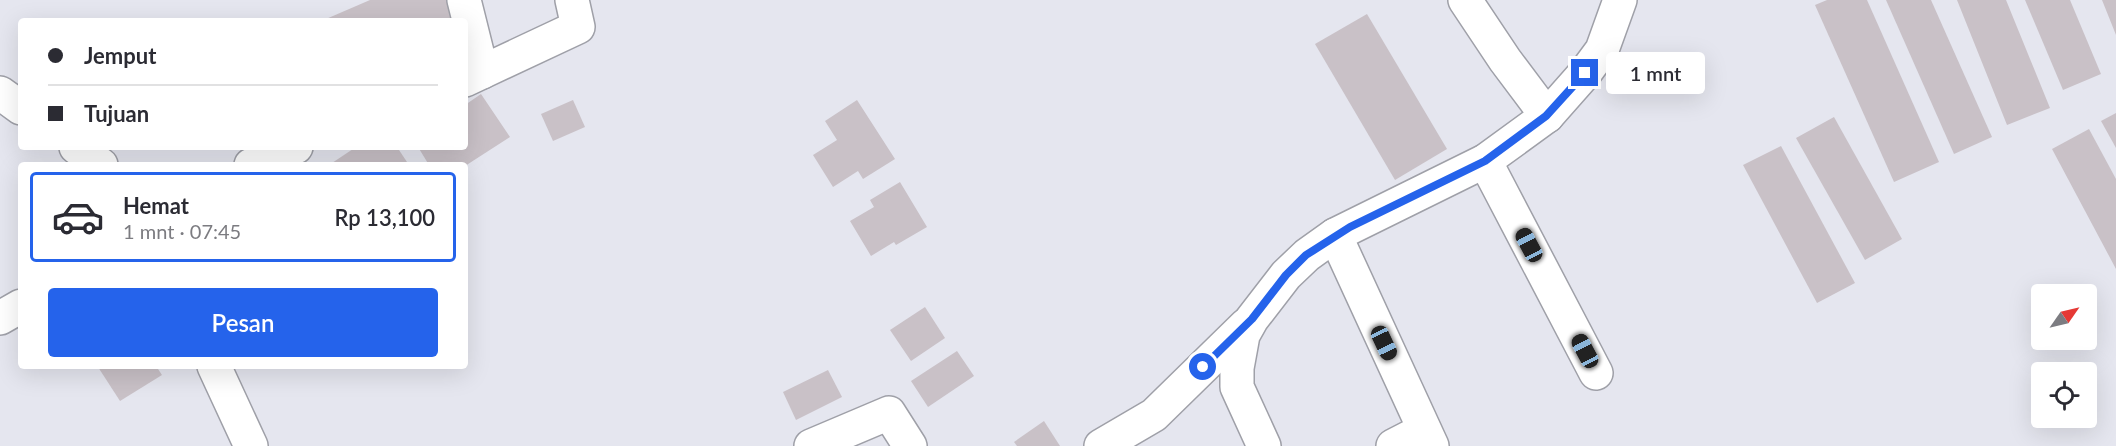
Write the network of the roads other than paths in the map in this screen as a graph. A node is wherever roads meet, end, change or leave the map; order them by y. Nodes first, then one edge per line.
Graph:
1 (464, 0) edge
2 (572, 0) edge
3 (1465, 0) edge
4 (1620, 0) edge
5 (466, 18) edge
6 (468, 34) edge
7 (473, 76) edge
8 (0, 93) edge
9 (18, 106) edge
10 (1546, 116) junction
11 (80, 150) edge
12 (288, 150) edge
13 (1485, 161) junction
14 (97, 162) edge
15 (258, 162) edge
16 (1335, 236) junction
17 (18, 308) edge
18 (0, 318) edge
19 (1252, 319) junction
20 (215, 369) edge
21 (1596, 373) dead end
22 (1428, 438) edge
23 (251, 446) edge
24 (811, 446) edge
25 (910, 446) edge
26 (1101, 446) edge
27 (1264, 446) edge
28 (1393, 446) edge

1 - 5 street
2 - 7 street
3 - 10 street
4 - 10 street
6 - 7 street
8 - 9 street
10 - 13 street
11 - 14 street
12 - 15 street
13 - 16 street
13 - 21 street
16 - 19 street
16 - 22 street
17 - 18 street
19 - 26 street
19 - 27 street
20 - 23 street
22 - 28 street
24 - 25 street

